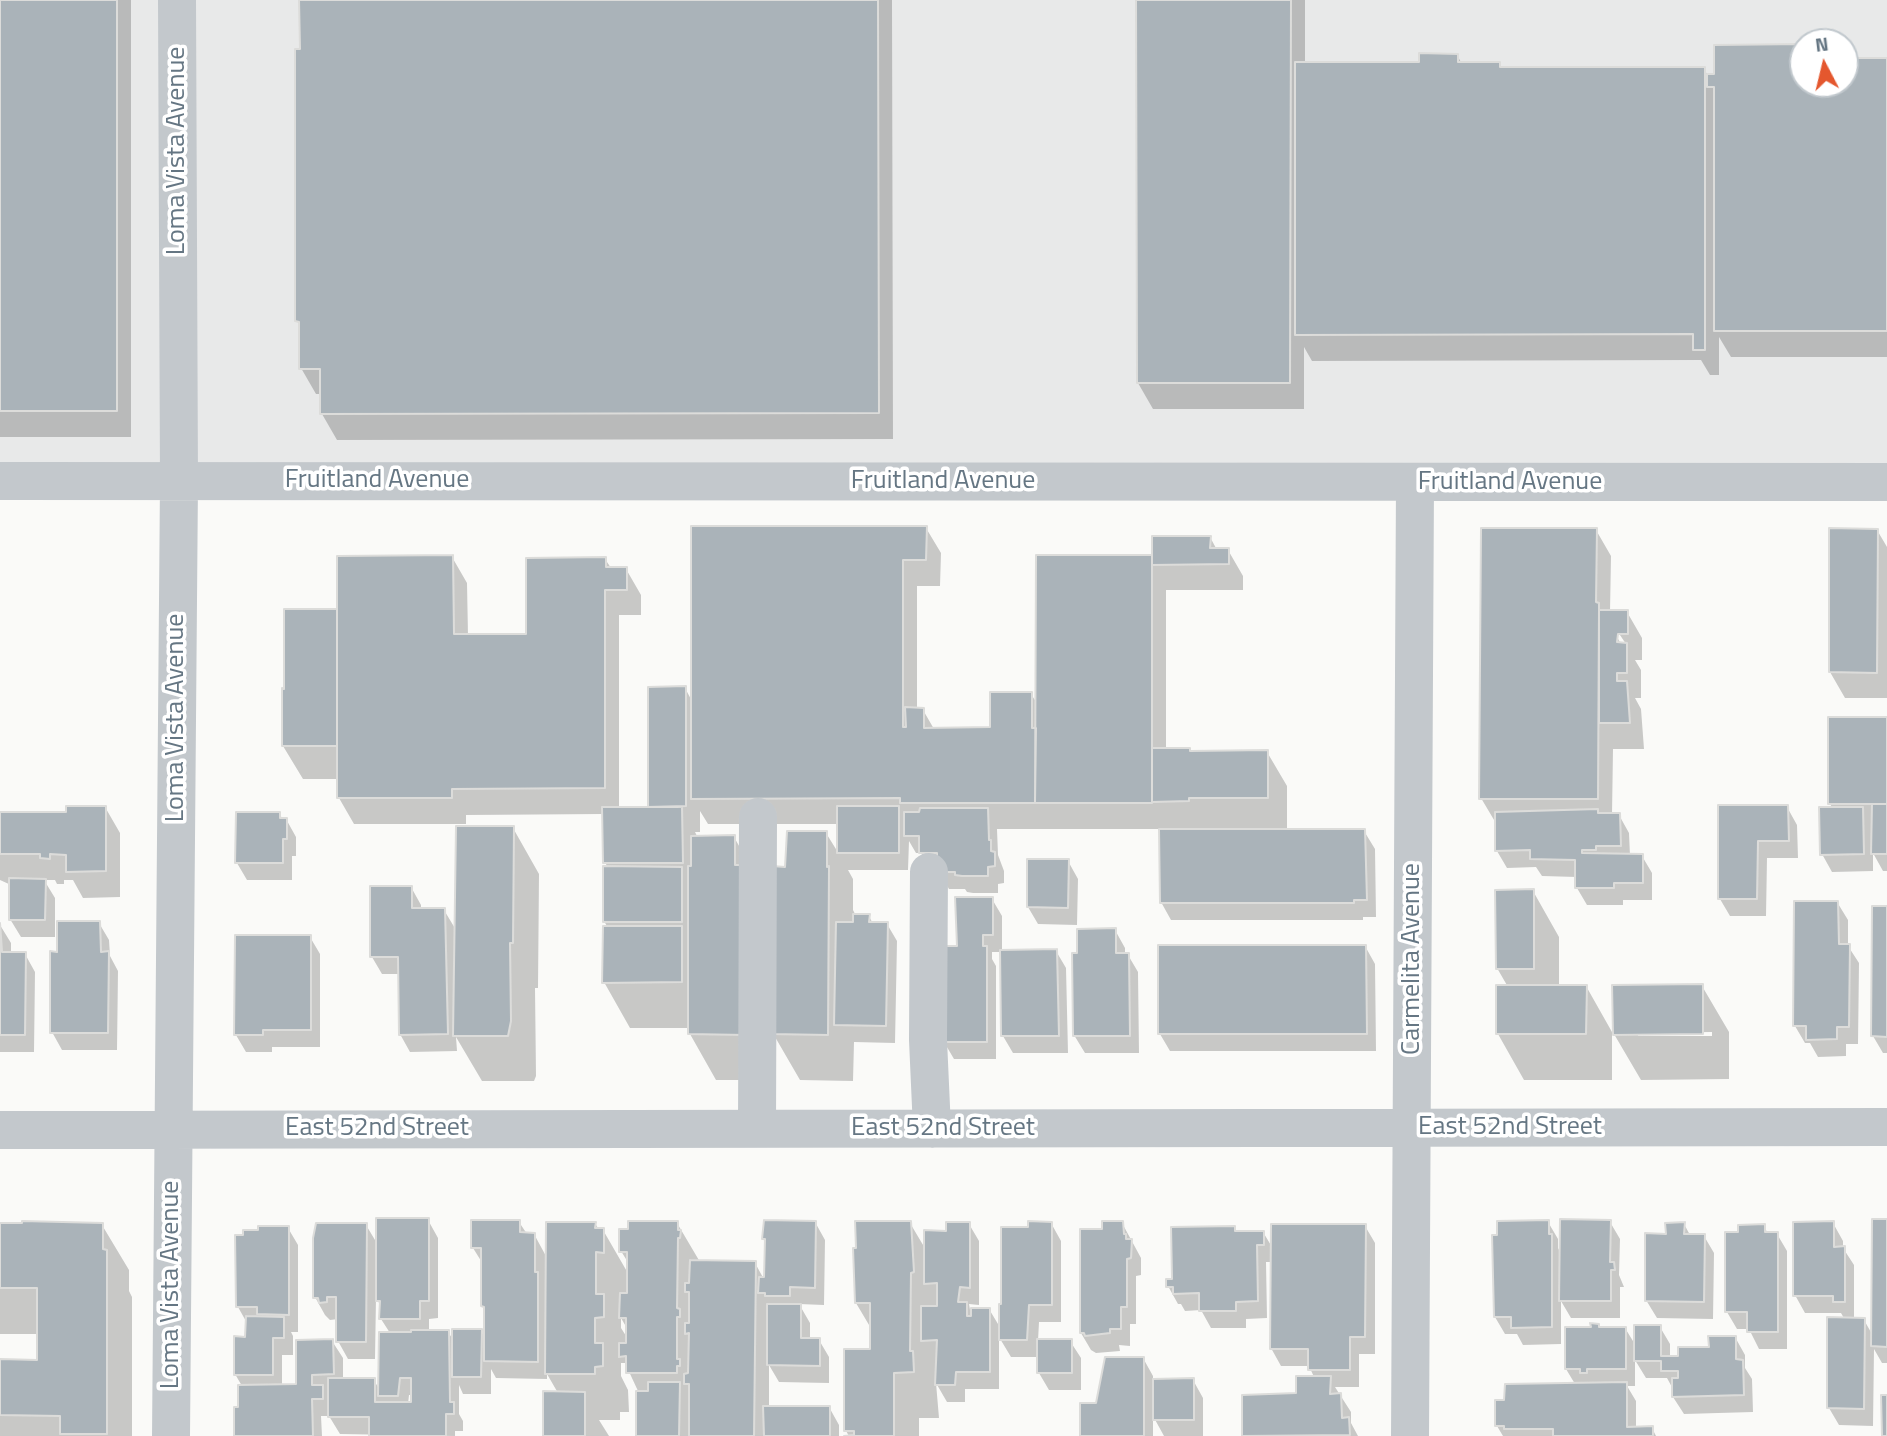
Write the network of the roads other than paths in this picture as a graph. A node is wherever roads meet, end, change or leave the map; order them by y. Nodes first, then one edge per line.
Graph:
1 (177, 0) edge
2 (0, 481) edge
3 (179, 481) junction
4 (1887, 482) edge
5 (1415, 483) junction
6 (758, 817) dead end
7 (929, 872) dead end
8 (1887, 1127) edge
9 (757, 1128) junction
10 (1412, 1128) junction
11 (932, 1129) junction
12 (0, 1130) edge
13 (173, 1130) junction
14 (171, 1436) edge
15 (1410, 1436) edge

1 - 3 street, Loma Vista Avenue
2 - 3 street, Fruitland Avenue
3 - 5 street, Fruitland Avenue
3 - 13 street, Loma Vista Avenue
4 - 5 street, Fruitland Avenue
5 - 10 street, Carmelita Avenue
6 - 9 street
7 - 11 street
8 - 10 street, East 52nd Street
9 - 11 street, East 52nd Street
9 - 13 street, East 52nd Street
10 - 11 street, East 52nd Street
10 - 15 street, Carmelita Avenue
12 - 13 street, East 52nd Street
13 - 14 street, Loma Vista Avenue

